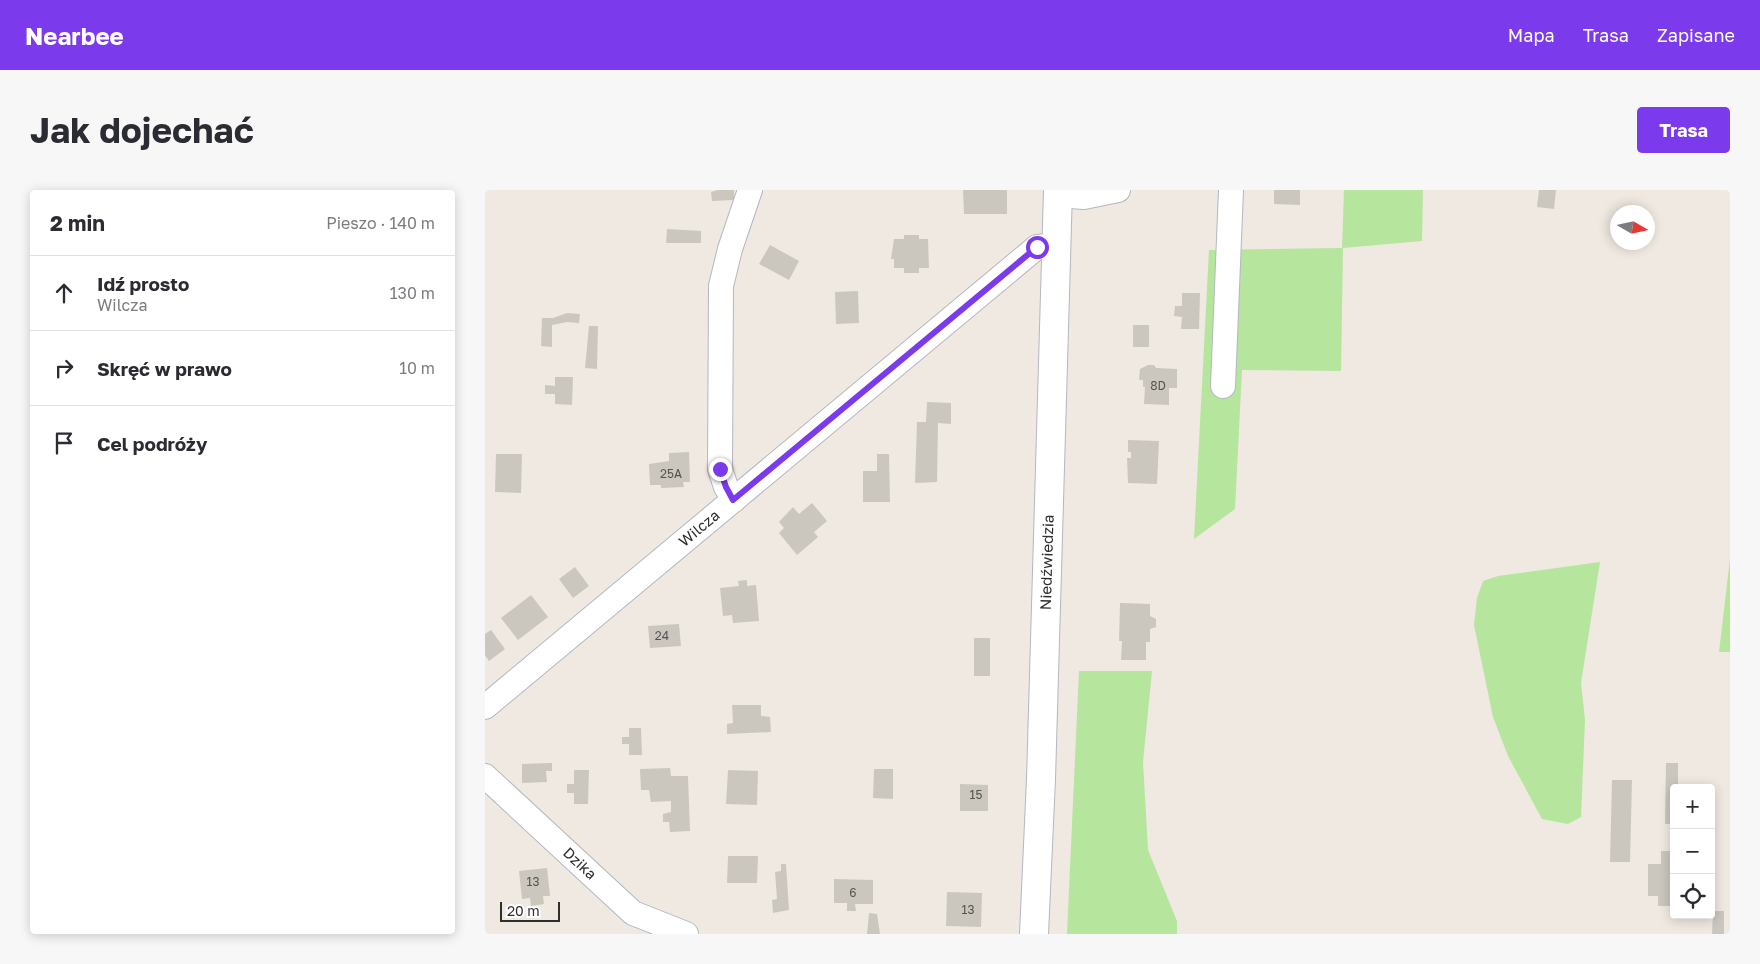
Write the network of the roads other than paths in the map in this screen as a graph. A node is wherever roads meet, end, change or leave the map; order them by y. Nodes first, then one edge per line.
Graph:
1 (750, 190) edge
2 (1118, 190) edge
3 (1231, 190) edge
4 (1057, 193) edge
5 (1055, 245) junction
6 (1223, 386) dead end
7 (733, 500) junction
8 (485, 707) edge
9 (485, 776) edge
10 (686, 934) edge
11 (1034, 934) edge

1 - 7 street
2 - 4 street
3 - 6 street
4 - 5 street, Niedźwiedzia
5 - 7 street, Wilcza
5 - 11 street, Niedźwiedzia
7 - 8 street, Wilcza
9 - 10 street, Dzika

